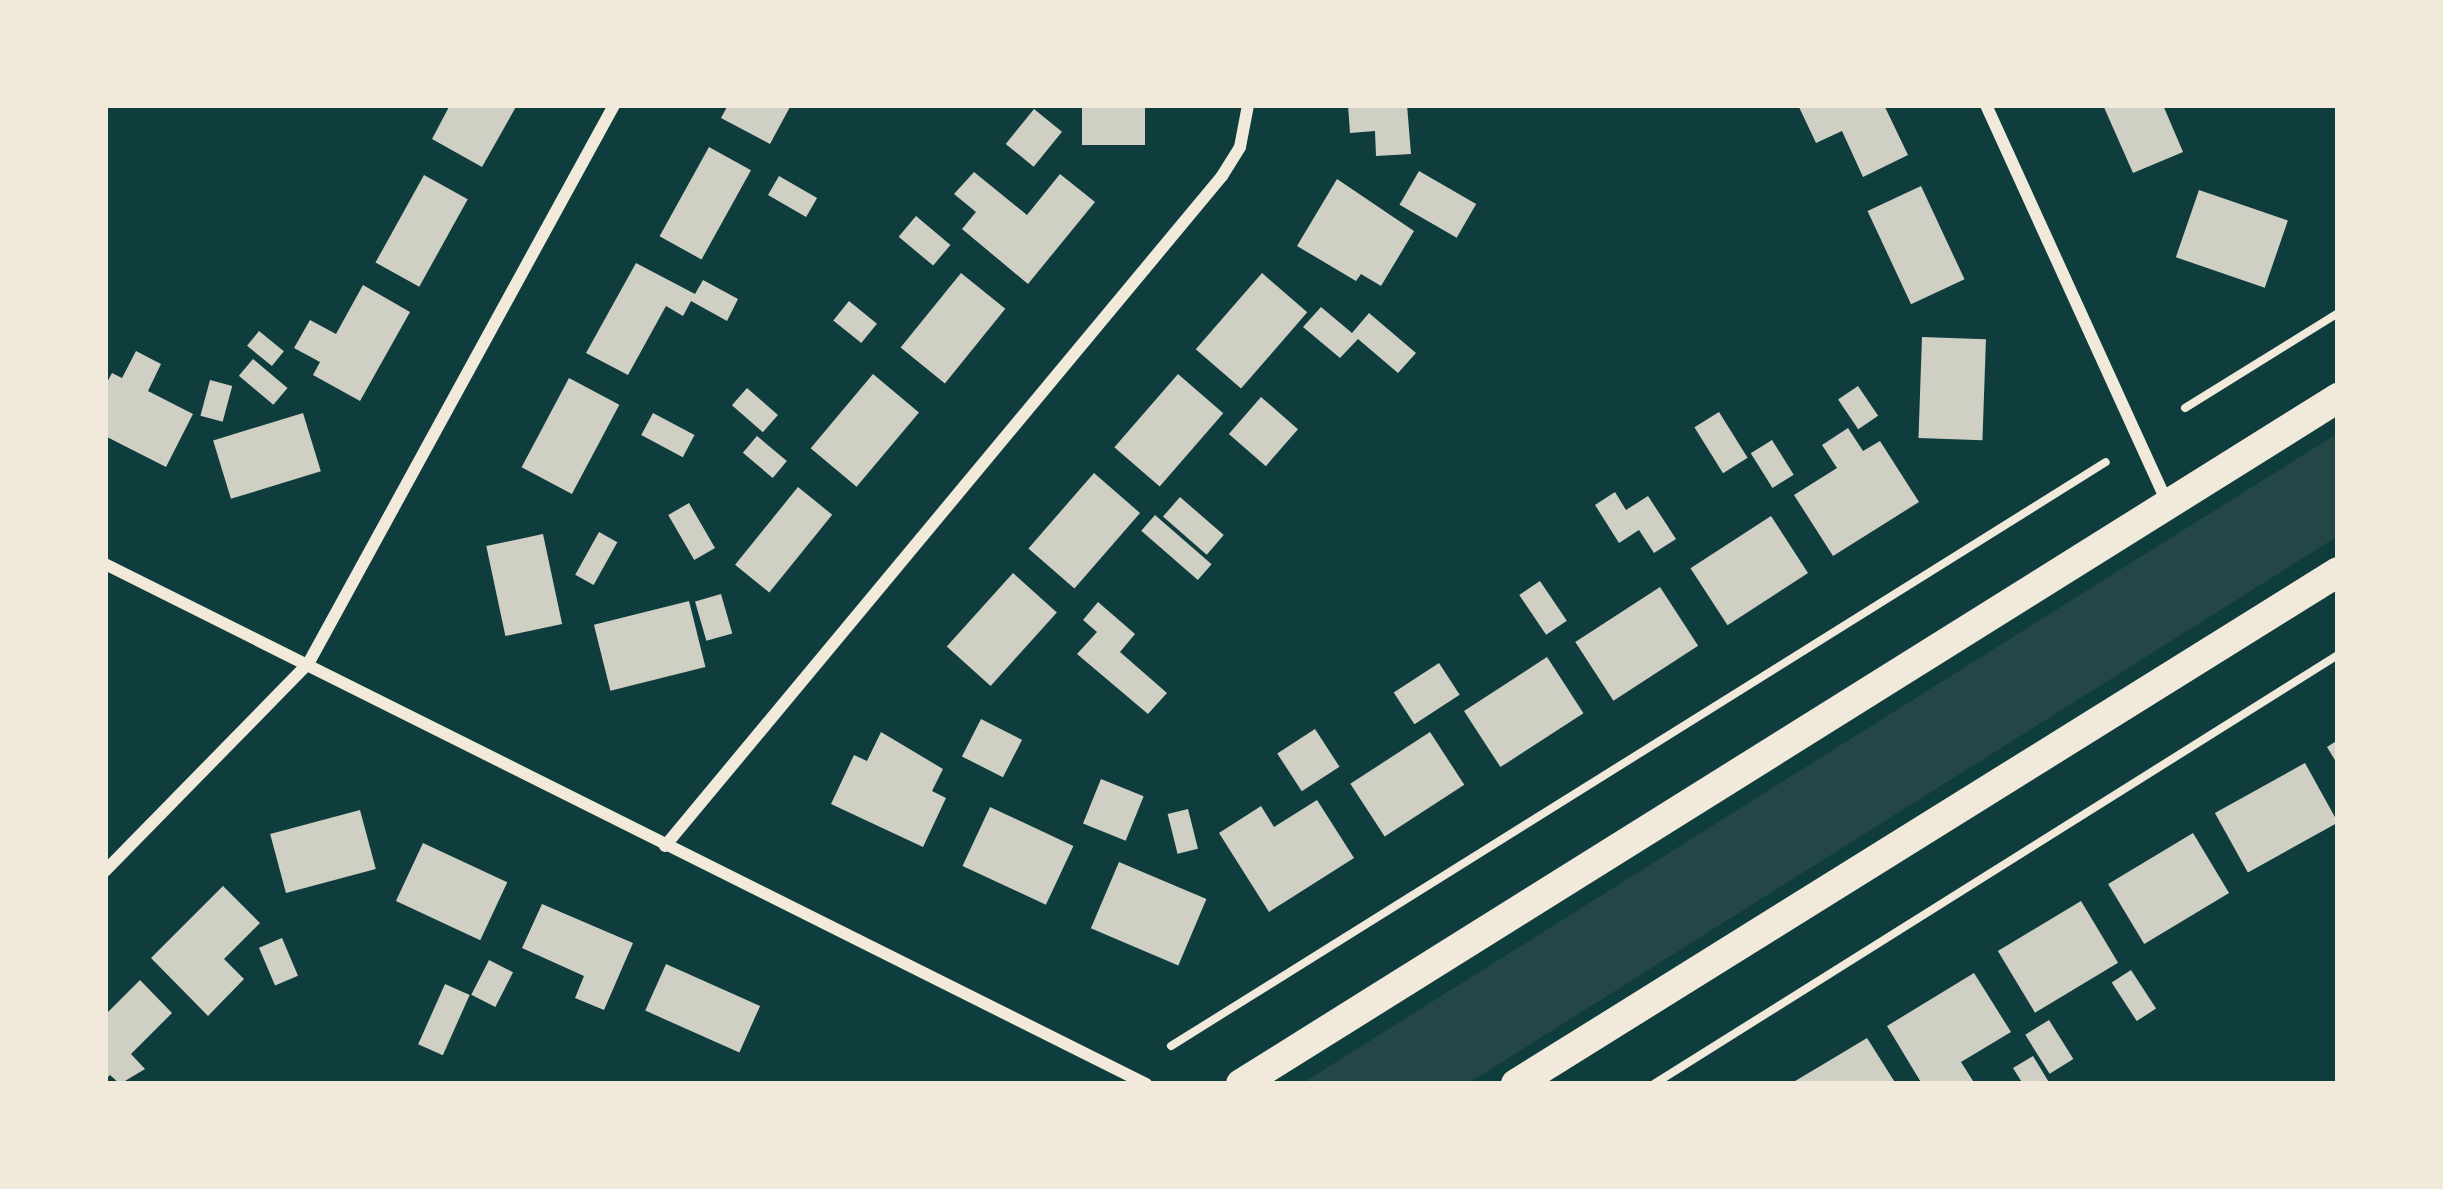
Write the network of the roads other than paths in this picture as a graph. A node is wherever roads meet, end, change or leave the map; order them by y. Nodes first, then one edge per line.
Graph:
1 (614, 105) edge
2 (1248, 105) edge
3 (1987, 105) edge
4 (2338, 398) edge
5 (2169, 507) junction
6 (105, 564) edge
7 (2338, 572) edge
8 (308, 664) junction
9 (665, 846) junction
10 (105, 872) edge
11 (1146, 1084) edge
12 (1241, 1084) edge
13 (1516, 1084) edge

1 - 8 street
2 - 9 street
3 - 5 street
4 - 5 main road
5 - 12 main road
6 - 8 street
7 - 13 main road
8 - 9 street
8 - 10 street
9 - 11 street

